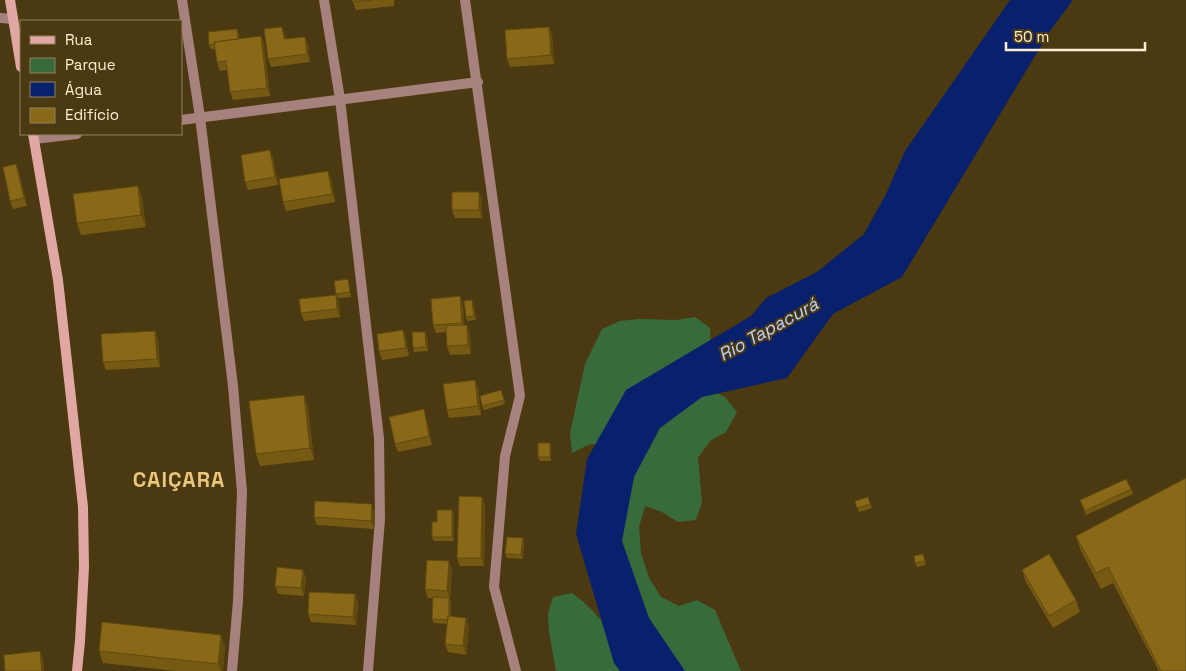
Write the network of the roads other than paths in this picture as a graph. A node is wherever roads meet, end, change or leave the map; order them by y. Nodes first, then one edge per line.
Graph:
1 (10, 0) edge
2 (182, 0) edge
3 (324, 0) edge
4 (466, 0) edge
5 (0, 18) edge
6 (13, 19) junction
7 (20, 60) edge
8 (478, 82) junction
9 (340, 99) junction
10 (200, 117) junction
11 (182, 120) edge
12 (62, 135) edge
13 (33, 137) edge
14 (77, 671) edge
15 (232, 671) edge
16 (368, 671) edge
17 (516, 671) edge

1 - 6 main road
2 - 10 street
3 - 9 street
4 - 8 street
5 - 6 street
6 - 7 main road
8 - 9 street
8 - 17 street
9 - 10 street
9 - 16 street
10 - 11 street
10 - 15 street
12 - 13 street
13 - 14 main road

